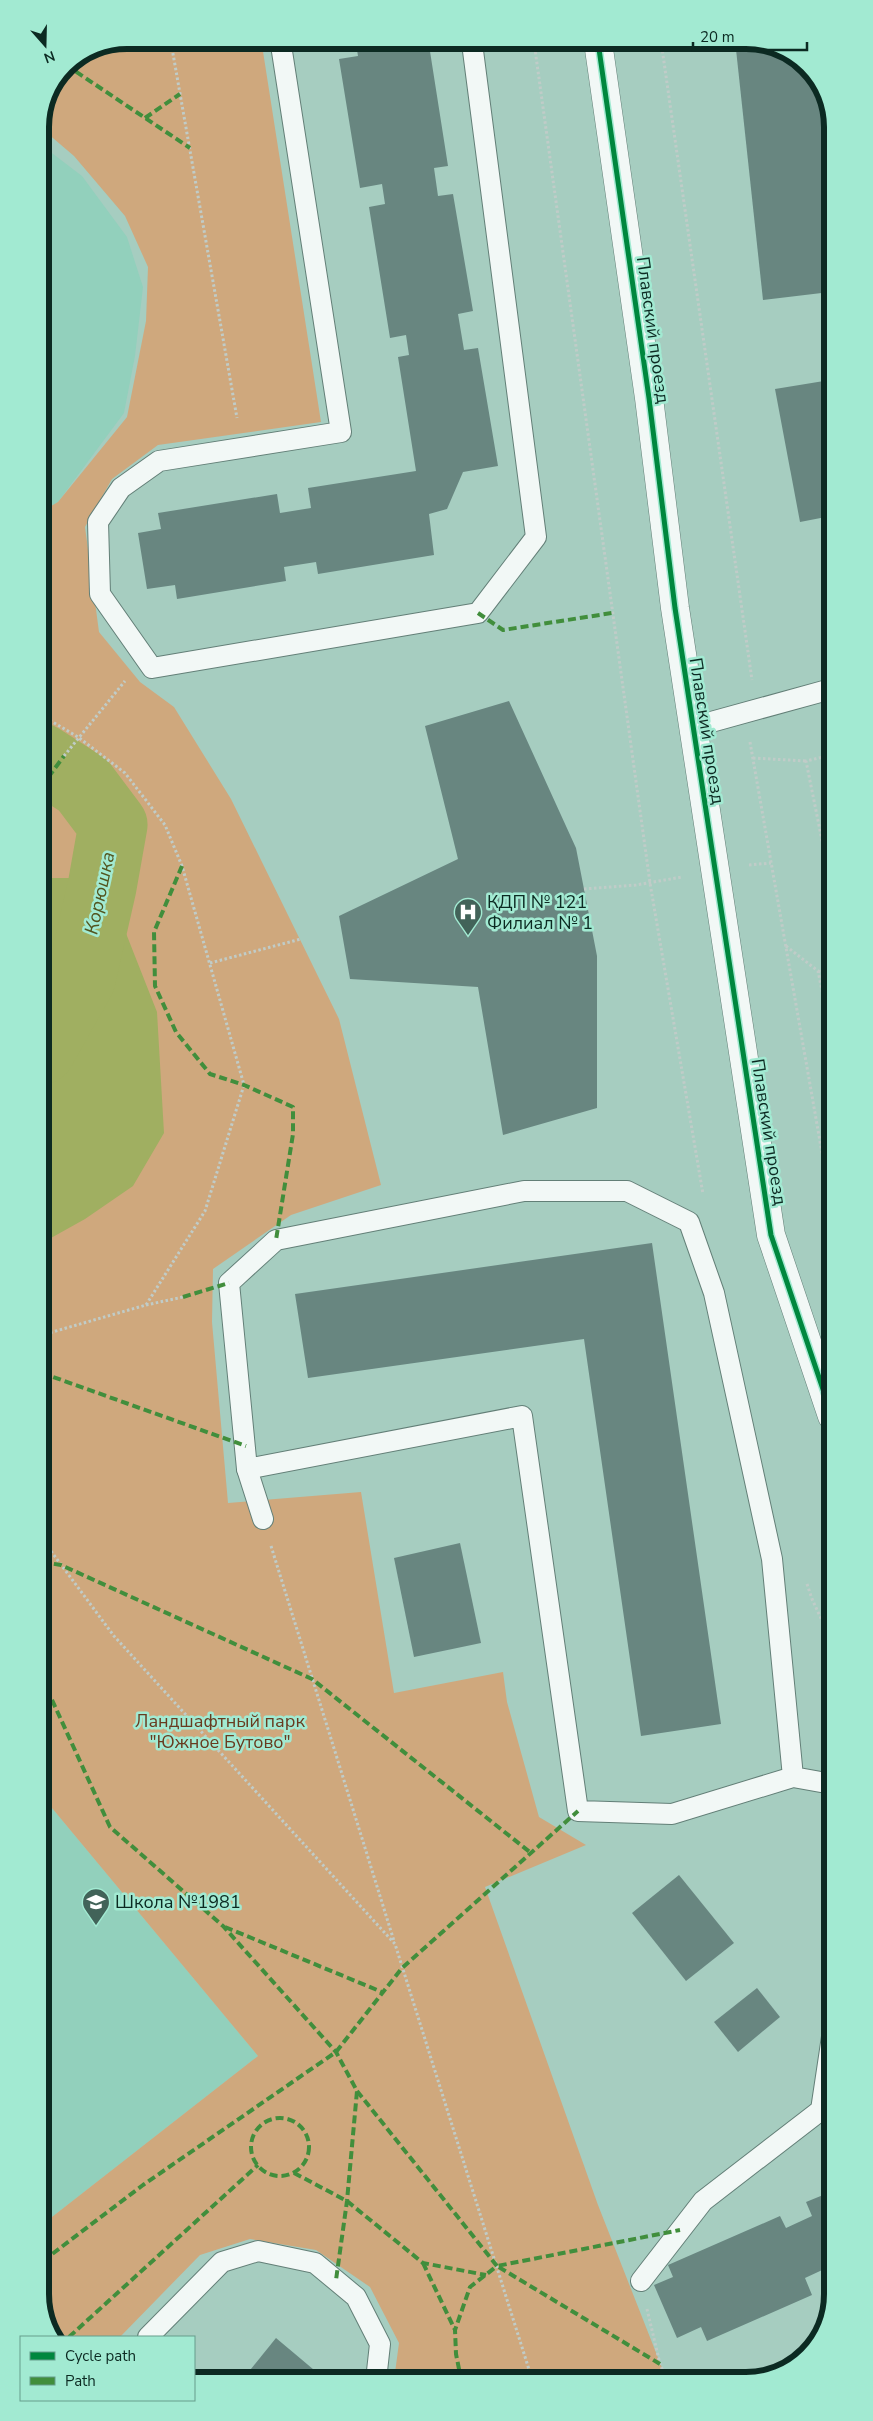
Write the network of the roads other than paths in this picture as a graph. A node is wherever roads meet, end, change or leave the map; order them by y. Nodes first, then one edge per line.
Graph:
1 (282, 49) edge
2 (473, 49) edge
3 (599, 49) edge
4 (824, 692) edge
5 (693, 727) junction
6 (824, 1392) edge
7 (248, 1469) junction
8 (263, 1519) road end
9 (793, 1777) junction
10 (824, 1783) edge
11 (824, 2090) edge
12 (641, 2281) road end
13 (149, 2336) edge
14 (377, 2372) edge

1 - 2 lane
3 - 5 street, Плавский проезд
4 - 5 lane
5 - 6 street, Плавский проезд
7 - 8 lane
7 - 9 lane
7 - 9 lane
9 - 10 lane
11 - 12 lane
13 - 14 lane

